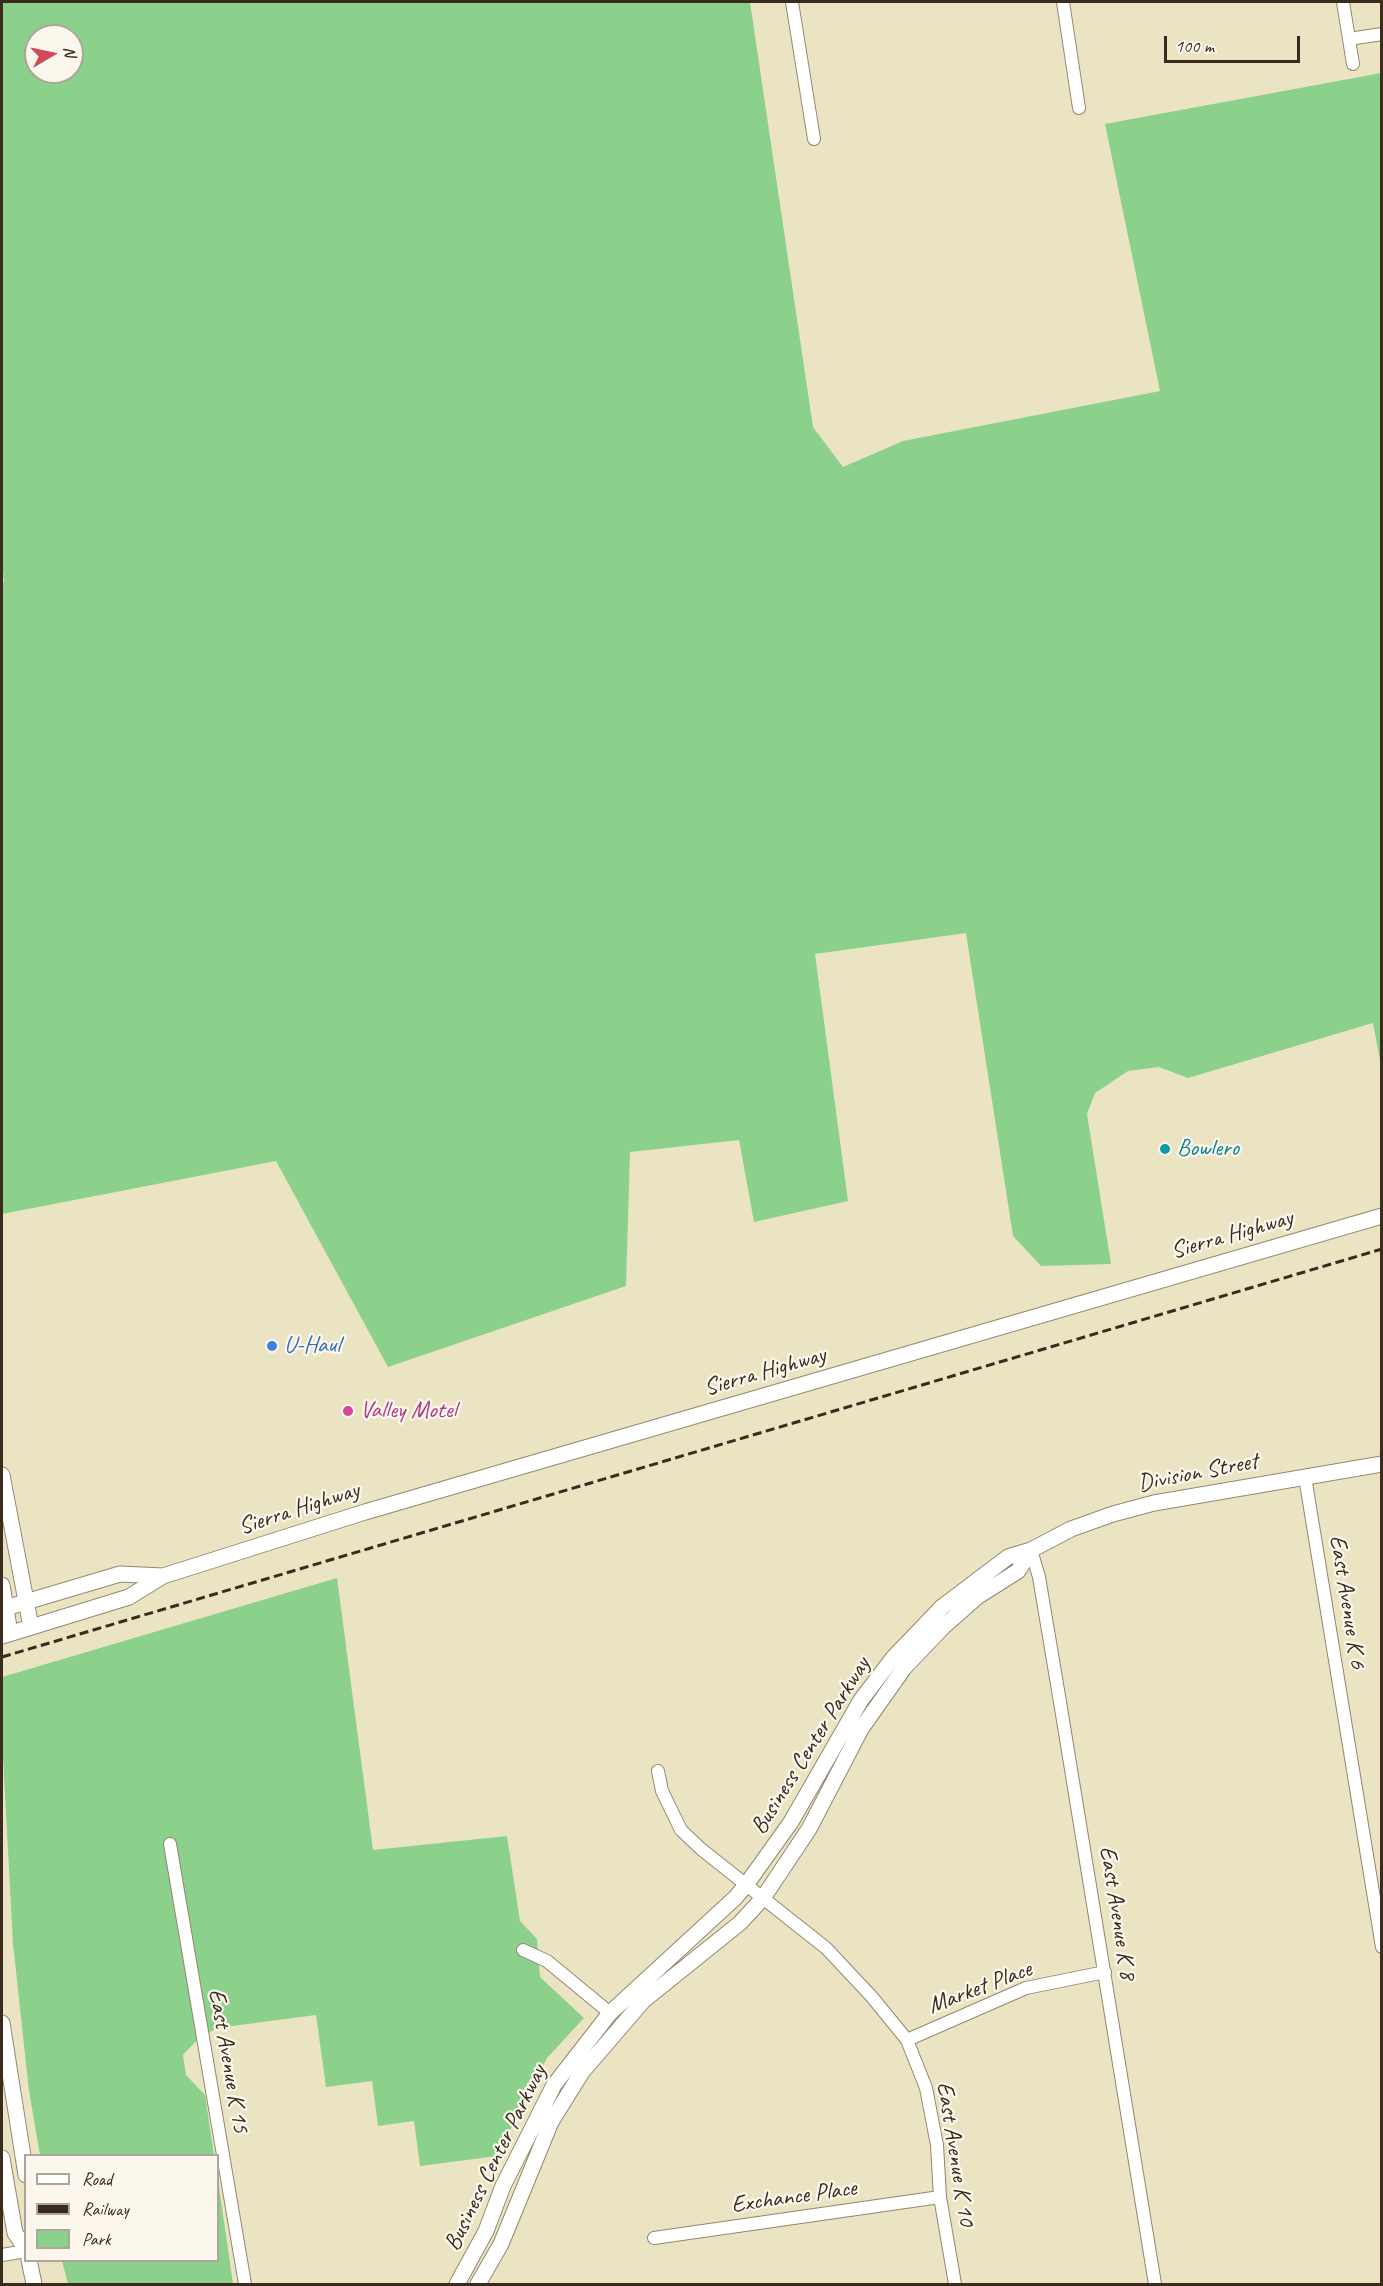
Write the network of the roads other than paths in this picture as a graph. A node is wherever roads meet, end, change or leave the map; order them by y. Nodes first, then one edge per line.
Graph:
1 (792, 2) edge
2 (1063, 2) edge
3 (1343, 2) edge
4 (1382, 34) edge
5 (1349, 39) junction
6 (1353, 64) dead end
7 (1079, 108) dead end
8 (814, 139) dead end
9 (1382, 1216) edge
10 (1382, 1464) edge
11 (2, 1475) edge
12 (1305, 1477) junction
13 (1031, 1550) junction
14 (163, 1576) junction
15 (2, 1585) edge
16 (24, 1604) junction
17 (4, 1608) edge
18 (31, 1627) junction
19 (6, 1635) edge
20 (658, 1771) dead end
21 (170, 1844) dead end
22 (746, 1884) junction
23 (763, 1898) junction
24 (1382, 1947) edge
25 (523, 1950) dead end
26 (1105, 1972) junction
27 (610, 2013) junction
28 (2, 2023) edge
29 (908, 2040) junction
30 (2, 2158) edge
31 (24, 2162) edge
32 (940, 2197) junction
33 (654, 2238) dead end
34 (24, 2247) edge
35 (24, 2250) edge
36 (2, 2255) edge
37 (29, 2262) edge
38 (34, 2284) edge
39 (245, 2284) edge
40 (457, 2284) edge
41 (478, 2284) edge
42 (956, 2284) edge
43 (1155, 2284) edge

1 - 8 street
2 - 7 street
3 - 5 street
4 - 5 street
5 - 6 street
9 - 14 main road, Sierra Highway
10 - 12 main road, Division Street
11 - 16 main road
12 - 13 main road, Division Street
12 - 24 street, East Avenue K 6
13 - 22 main road, Business Center Parkway
13 - 23 main road, Business Center Parkway
13 - 26 street, East Avenue K 8
14 - 16 main road, Sierra Highway
14 - 18 main road, Sierra Highway
15 - 17 main road
16 - 17 main road, Sierra Highway
16 - 18 main road
17 - 19 main road
18 - 19 main road, Sierra Highway
20 - 22 street, East Avenue K 10
21 - 39 street, East Avenue K 15
22 - 23 street, East Avenue K 10
22 - 27 main road, Business Center Parkway
23 - 29 street, East Avenue K 10
23 - 41 main road, Business Center Parkway
25 - 27 street
26 - 29 street, Market Place
26 - 43 street, East Avenue K 8
27 - 40 main road, Business Center Parkway
28 - 31 main road
29 - 32 street, East Avenue K 10
30 - 34 main road
32 - 33 street, Exchance Place
32 - 42 street, East Avenue K 10
35 - 36 street
37 - 38 main road

